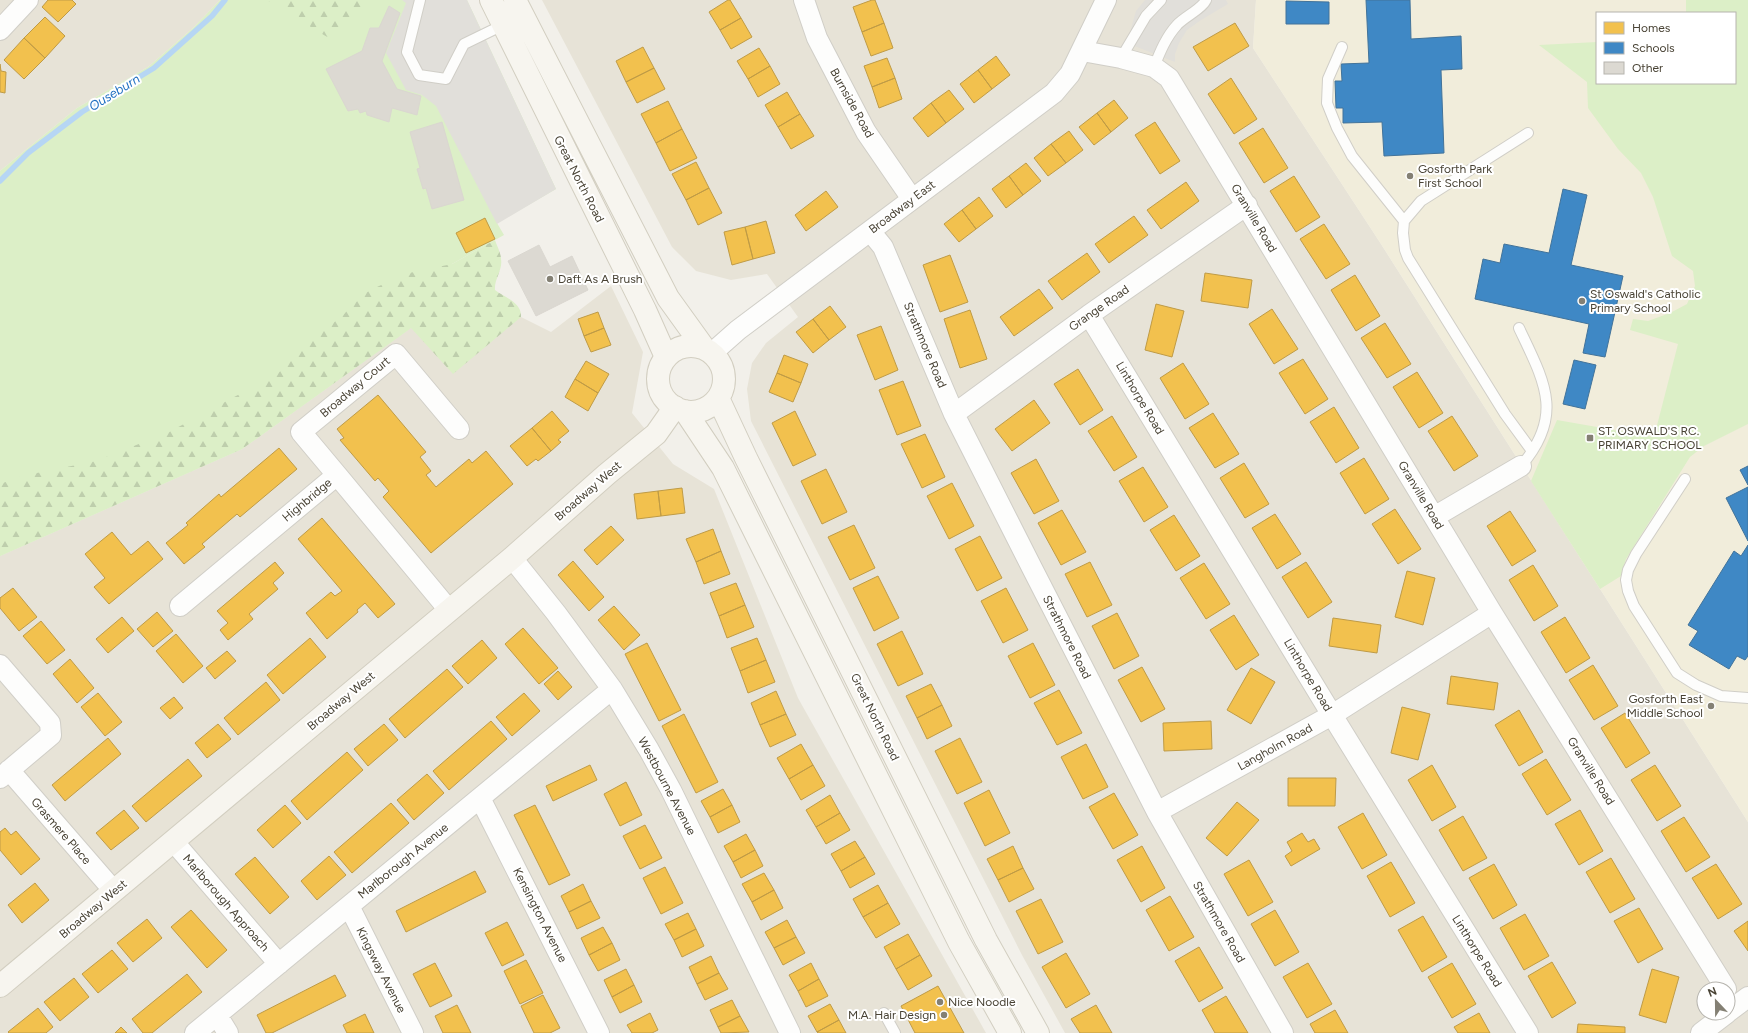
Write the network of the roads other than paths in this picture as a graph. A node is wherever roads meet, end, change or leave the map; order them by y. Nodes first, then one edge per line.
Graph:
1 (28, 0) edge
2 (420, 0) edge
3 (491, 0) edge
4 (515, 0) edge
5 (804, 0) edge
6 (1106, 0) edge
7 (1161, 0) edge
8 (1206, 0) edge
9 (503, 25) junction
10 (0, 30) edge
11 (1342, 47) dead end
12 (1082, 51) junction
13 (1121, 58) junction
14 (1154, 67) junction
15 (1528, 133) dead end
16 (912, 199) junction
17 (1246, 205) junction
18 (1404, 221) junction
19 (870, 231) junction
20 (1089, 315) junction
21 (1519, 328) dead end
22 (708, 351) junction
23 (666, 357) junction
24 (718, 398) junction
25 (680, 409) junction
26 (954, 414) junction
27 (459, 429) dead end
28 (1527, 459) junction
29 (337, 475) junction
30 (1686, 479) dead end
31 (1434, 517) junction
32 (512, 558) junction
33 (180, 606) dead end
34 (449, 610) junction
35 (1492, 614) junction
36 (0, 665) edge
37 (612, 689) junction
38 (1748, 698) edge
39 (1332, 716) junction
40 (4, 774) edge
41 (480, 798) junction
42 (1157, 812) junction
43 (173, 841) junction
44 (114, 891) junction
45 (349, 906) junction
46 (279, 964) junction
47 (1721, 981) edge
48 (0, 986) edge
49 (884, 1013) dead end
50 (217, 1015) junction
51 (1714, 1021) edge
52 (195, 1033) edge
53 (228, 1033) edge
54 (413, 1033) edge
55 (599, 1033) edge
56 (790, 1033) edge
57 (895, 1033) edge
58 (1010, 1033) edge
59 (1038, 1033) edge
60 (1283, 1033) edge
61 (1528, 1033) edge
62 (1701, 1033) edge

1 - 10 street
2 - 9 lane
3 - 9 main road, Great North Road
4 - 22 main road, Great North Road
5 - 16 street, Burnside Road
6 - 12 street, Broadway East
7 - 13 lane
8 - 14 lane
9 - 23 main road, Great North Road
11 - 18 lane
12 - 13 street, Granville Road
12 - 16 street, Broadway East
13 - 14 street, Granville Road
14 - 17 street, Granville Road
15 - 18 lane
16 - 19 street, Broadway East
17 - 20 street, Grange Road
17 - 31 street, Granville Road
18 - 28 lane
19 - 22 street, Broadway East
19 - 26 street, Strathmore Road
20 - 26 street, Grange Road
20 - 39 street, Linthorpe Road
21 - 28 lane
22 - 23 main road
22 - 24 main road, Great North Road
23 - 25 main road, Great North Road
24 - 25 main road
24 - 59 main road, Great North Road
25 - 32 main road, Broadway West
25 - 58 main road, Great North Road
26 - 42 street, Strathmore Road
27 - 29 street, Broadway Court
28 - 31 street
29 - 33 street, Highbridge
29 - 34 street, Highbridge
30 - 38 lane
31 - 35 street, Granville Road
32 - 34 main road, Broadway West
32 - 37 street, Westbourne Avenue
34 - 43 main road, Broadway West
35 - 39 street, Langholm Road
35 - 47 street, Granville Road
36 - 40 street, Grasmere Place
37 - 41 street, Marlborough Avenue
37 - 56 street, Westbourne Avenue
39 - 42 street, Langholm Road
39 - 61 street, Linthorpe Road
40 - 44 street, Grasmere Place
41 - 45 street, Marlborough Avenue
41 - 55 street, Kensington Avenue
42 - 60 street, Strathmore Road
43 - 44 main road, Broadway West
43 - 46 street, Marlborough Approach
44 - 48 main road, Broadway West
45 - 46 street, Marlborough Avenue
45 - 54 street, Kingsway Avenue
46 - 50 street, Marlborough Avenue
49 - 57 lane
50 - 52 street, Marlborough Avenue
50 - 53 street
51 - 62 street

